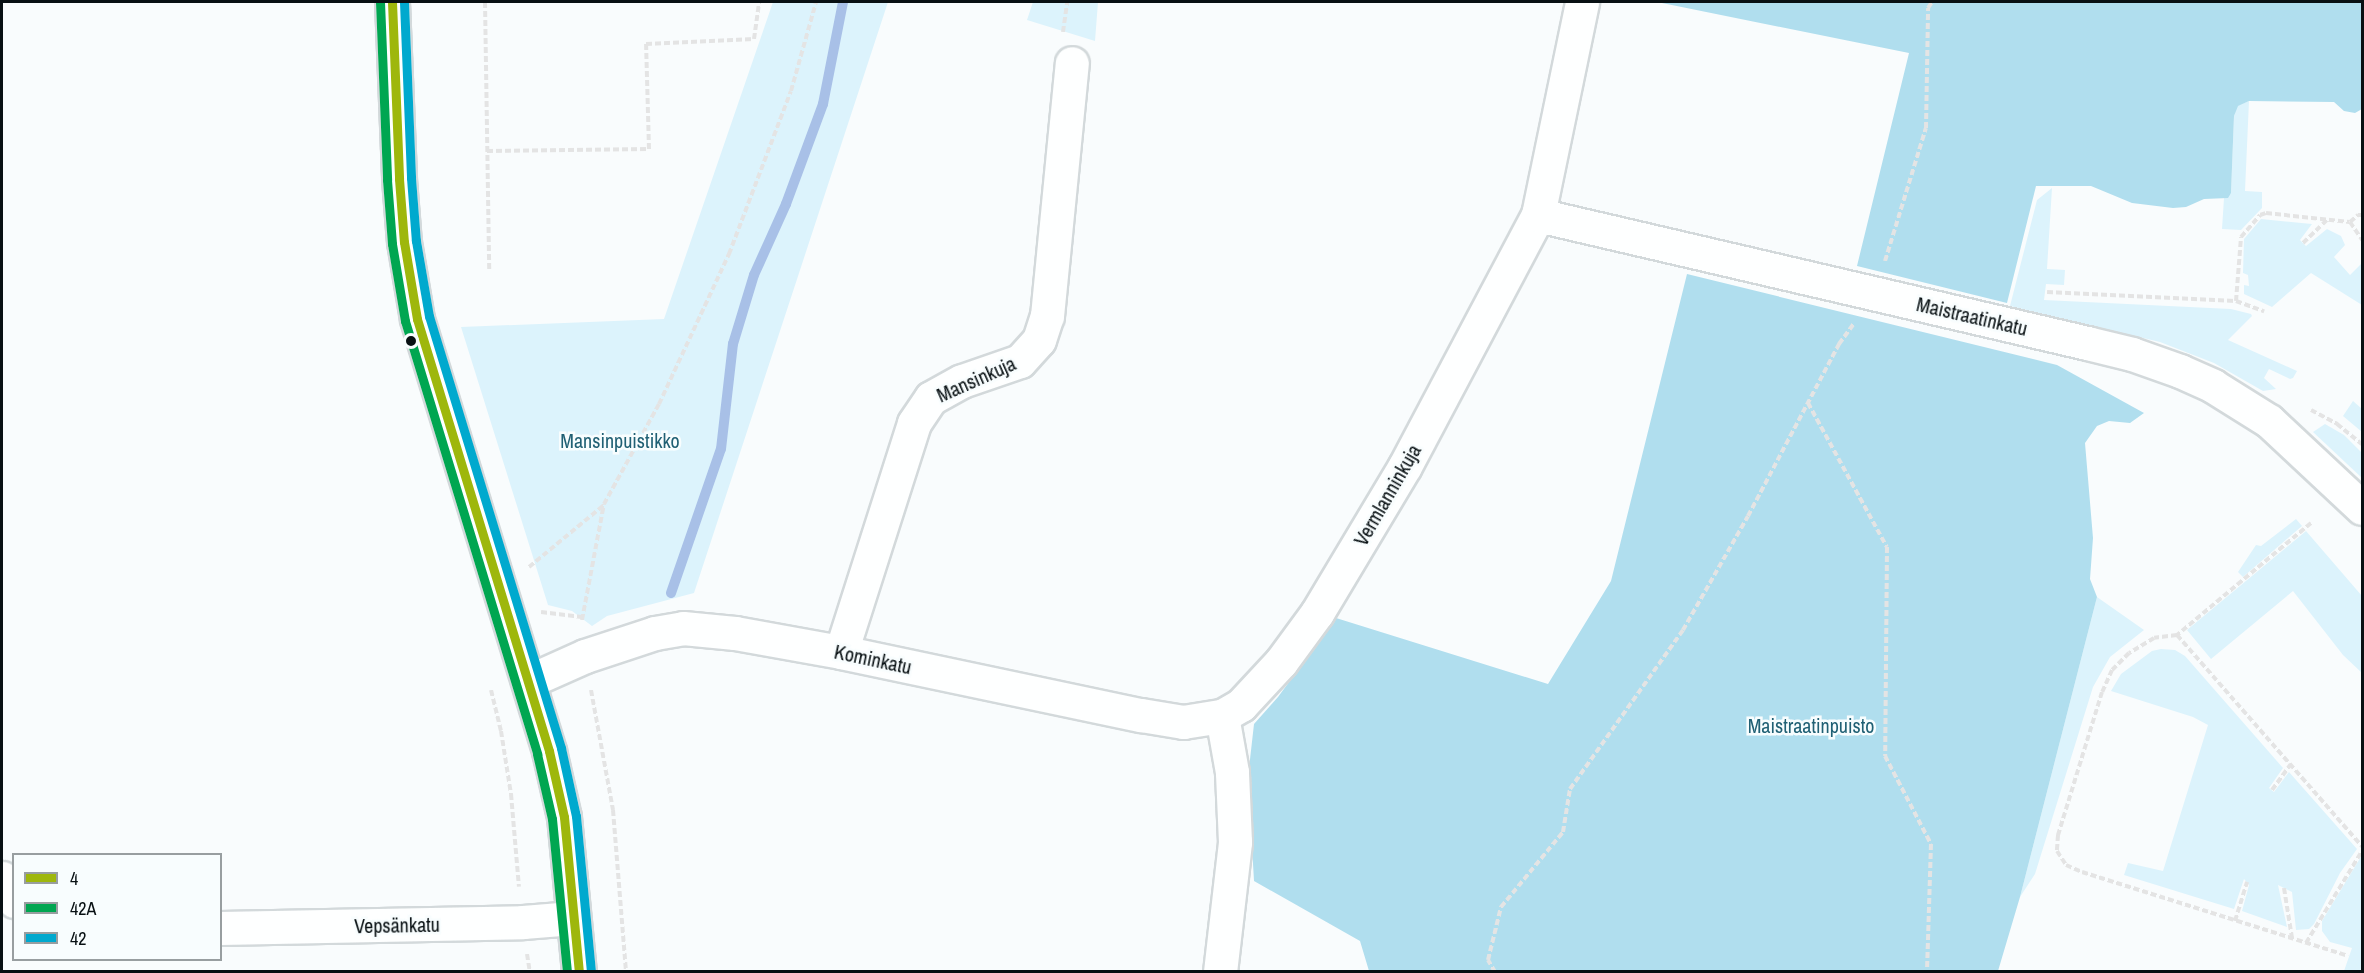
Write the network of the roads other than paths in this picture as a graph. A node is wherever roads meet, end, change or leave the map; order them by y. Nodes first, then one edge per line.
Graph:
1 (392, 2) edge
2 (1582, 2) edge
3 (1072, 63) dead end
4 (1538, 215) junction
5 (2362, 508) edge
6 (841, 652) junction
7 (529, 681) junction
8 (1222, 716) junction
9 (2, 878) edge
10 (12, 897) edge
11 (573, 918) junction
12 (222, 928) edge
13 (579, 972) edge
14 (1220, 972) edge

1 - 7 street
2 - 4 street, Vermlanninkuja
3 - 6 street, Mansinkuja
4 - 5 street, Maistraatinkatu
4 - 8 street, Vermlanninkuja
6 - 7 street, Kominkatu
6 - 8 street, Kominkatu
7 - 11 street
8 - 14 street
9 - 10 street
11 - 12 street, Vepsänkatu
11 - 13 street

